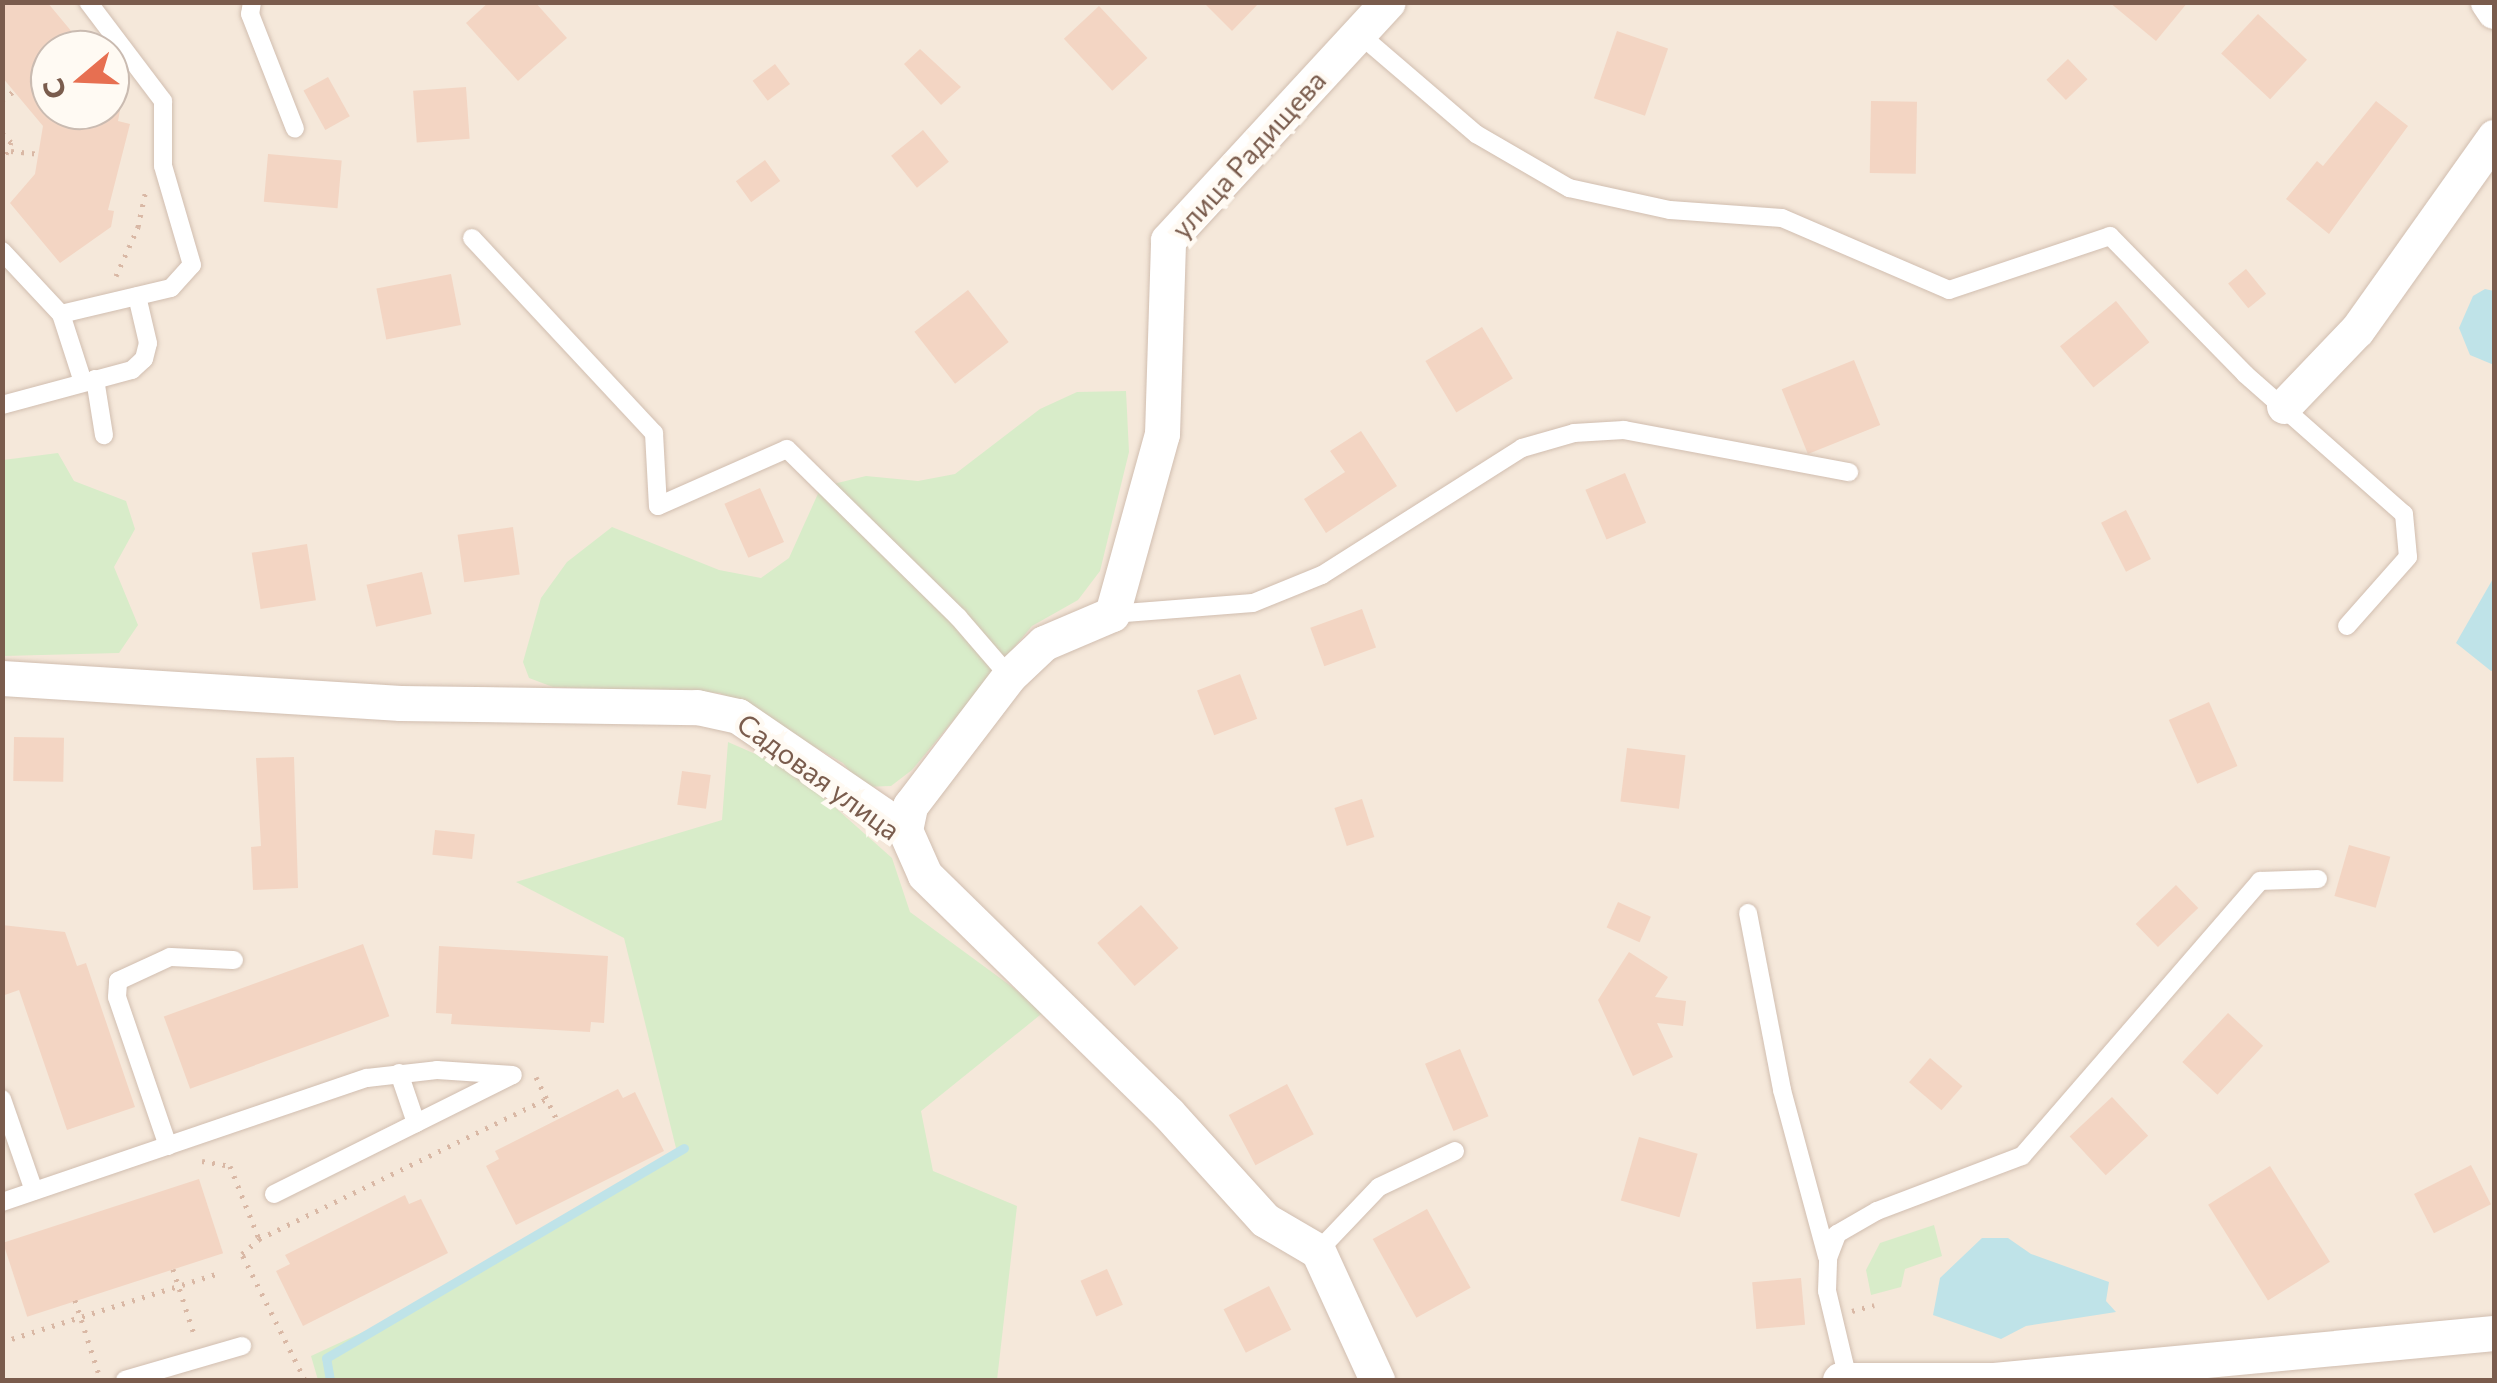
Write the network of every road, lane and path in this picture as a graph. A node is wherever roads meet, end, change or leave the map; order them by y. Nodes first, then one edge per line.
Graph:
1 (88, 2) edge
2 (252, 2) edge
3 (1388, 2) edge
4 (2488, 2) edge
5 (2494, 11) edge
6 (1357, 32) junction
7 (14, 90) dead end
8 (2, 100) edge
9 (296, 129) dead end
10 (2, 132) edge
11 (2494, 136) edge
12 (10, 151) junction
13 (38, 154) dead end
14 (2, 163) edge
15 (163, 166) junction
16 (472, 238) dead end
17 (2, 252) edge
18 (137, 296) junction
19 (102, 305) junction
20 (61, 314) junction
21 (89, 380) junction
22 (2, 406) edge
23 (2284, 406) junction
24 (104, 435) dead end
25 (1849, 472) dead end
26 (1112, 614) junction
27 (2347, 626) dead end
28 (1009, 676) junction
29 (2, 678) edge
30 (905, 830) junction
31 (2318, 878) dead end
32 (1748, 913) dead end
33 (234, 960) dead end
34 (399, 1072) junction
35 (2, 1099) edge
36 (546, 1099) dead end
37 (416, 1123) junction
38 (168, 1146) junction
39 (1456, 1151) dead end
40 (197, 1160) dead end
41 (34, 1191) junction
42 (274, 1194) dead end
43 (2, 1202) edge
44 (259, 1240) junction
45 (1318, 1251) junction
46 (1828, 1258) junction
47 (173, 1269) dead end
48 (220, 1273) dead end
49 (179, 1286) junction
50 (75, 1300) dead end
51 (81, 1317) junction
52 (2494, 1332) edge
53 (2, 1342) edge
54 (242, 1346) dead end
55 (202, 1358) junction
56 (101, 1380) edge
57 (124, 1380) edge
58 (304, 1380) edge
59 (1377, 1380) edge
60 (1844, 1380) edge

1 - 15 lane
2 - 9 lane
3 - 6 street, улица Радищева
4 - 5 street
6 - 23 lane
6 - 26 street, улица Радищева
7 - 8 path
10 - 12 path
11 - 23 street
12 - 13 path
12 - 14 path
15 - 18 lane
15 - 19 path
16 - 28 lane
17 - 20 lane
18 - 19 lane
18 - 21 lane
19 - 20 lane
20 - 21 lane
21 - 22 lane
21 - 24 lane
23 - 27 lane
25 - 26 lane
26 - 28 street
28 - 30 street
29 - 30 street, Садовая улица
30 - 45 street, Садовая улица
31 - 46 lane
32 - 46 lane
33 - 38 lane
34 - 37 lane
34 - 37 lane
34 - 38 lane
35 - 41 lane
36 - 44 path
37 - 42 lane
38 - 41 lane
39 - 45 lane
40 - 44 path
41 - 43 lane
44 - 58 path
45 - 59 street
46 - 60 lane
47 - 49 path
48 - 49 path
49 - 51 path
49 - 55 path
50 - 51 path
51 - 53 path
51 - 56 path
52 - 60 street
54 - 55 lane
55 - 57 lane

